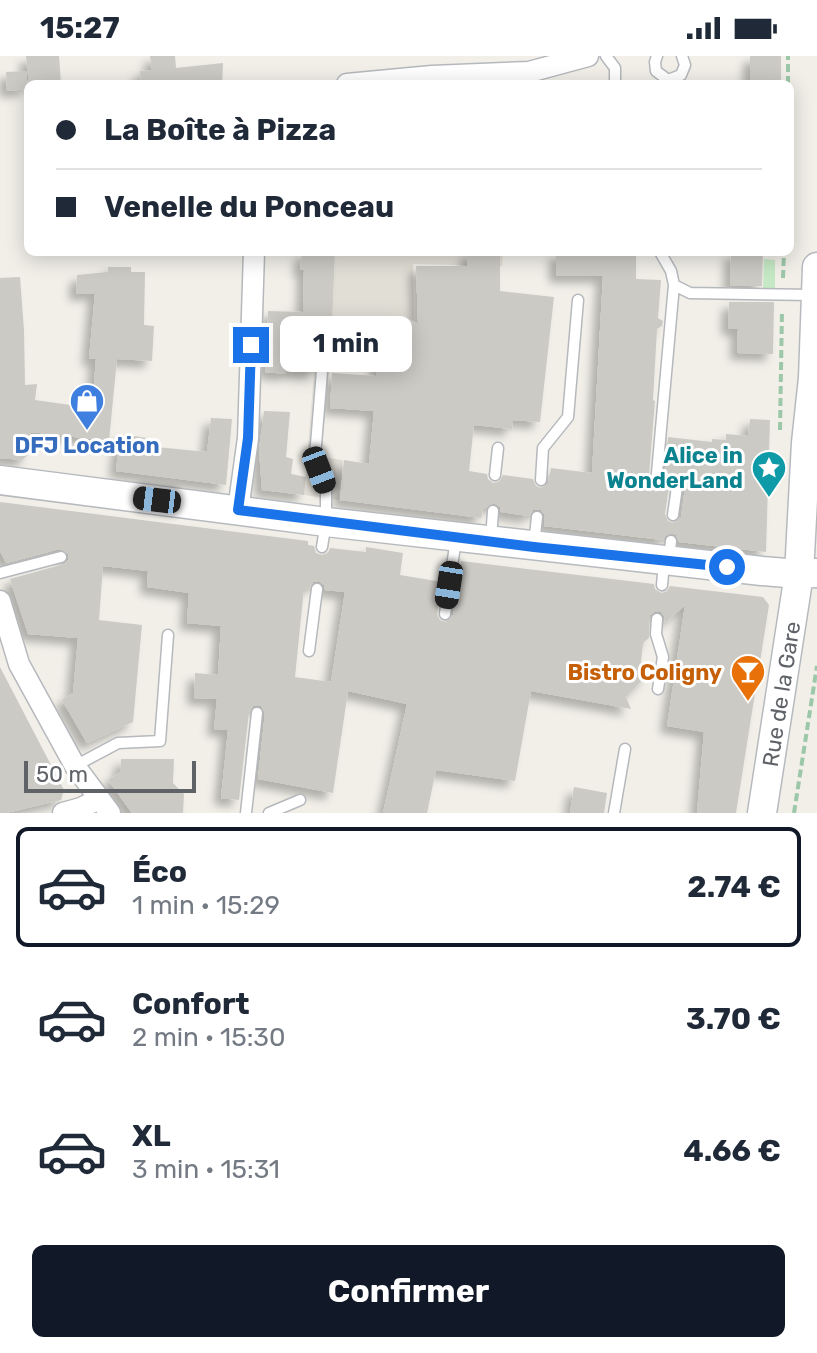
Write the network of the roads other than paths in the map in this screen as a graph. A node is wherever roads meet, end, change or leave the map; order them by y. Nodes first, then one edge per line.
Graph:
1 (588, 56) edge
2 (606, 56) edge
3 (657, 56) edge
4 (682, 56) edge
5 (390, 80) edge
6 (615, 80) edge
7 (662, 80) edge
8 (668, 80) edge
9 (254, 256) edge
10 (662, 256) edge
11 (817, 267) edge
12 (674, 285) junction
13 (816, 295) edge
14 (578, 300) dead end
15 (322, 371) dead end
16 (498, 448) dead end
17 (495, 475) dead end
18 (0, 480) edge
19 (541, 480) dead end
20 (656, 484) dead end
21 (677, 487) dead end
22 (238, 510) junction
23 (493, 511) dead end
24 (673, 515) dead end
25 (537, 517) dead end
26 (324, 535) junction
27 (456, 537) junction
28 (491, 541) junction
29 (534, 547) junction
30 (61, 557) dead end
31 (0, 573) edge
32 (811, 576) edge
33 (317, 589) dead end
34 (0, 601) edge
35 (445, 614) dead end
36 (657, 619) dead end
37 (168, 635) dead end
38 (309, 651) dead end
39 (658, 689) dead end
40 (257, 713) dead end
41 (625, 749) dead end
42 (75, 766) junction
43 (300, 800) dead end
44 (105, 806) edge
45 (63, 813) edge
46 (246, 813) edge
47 (269, 813) edge
48 (614, 813) edge
49 (762, 813) edge

1 - 5 street
2 - 6 lane
3 - 7 lane
4 - 8 lane
9 - 22 street
10 - 12 lane
11 - 13 main road, Rue de la Gare
12 - 13 lane
12 - 20 lane
13 - 32 main road, Rue de la Gare
14 - 19 lane
15 - 26 lane
16 - 17 lane
18 - 22 main road
21 - 24 lane
22 - 26 main road
23 - 28 lane
25 - 29 lane
26 - 27 main road
27 - 28 main road
27 - 35 lane
28 - 29 main road
29 - 32 main road
30 - 31 lane
32 - 49 main road, Rue de la Gare
33 - 38 lane
34 - 42 street
36 - 39 lane
37 - 42 lane
40 - 46 lane
41 - 48 lane
42 - 44 street
43 - 47 lane
44 - 45 street

